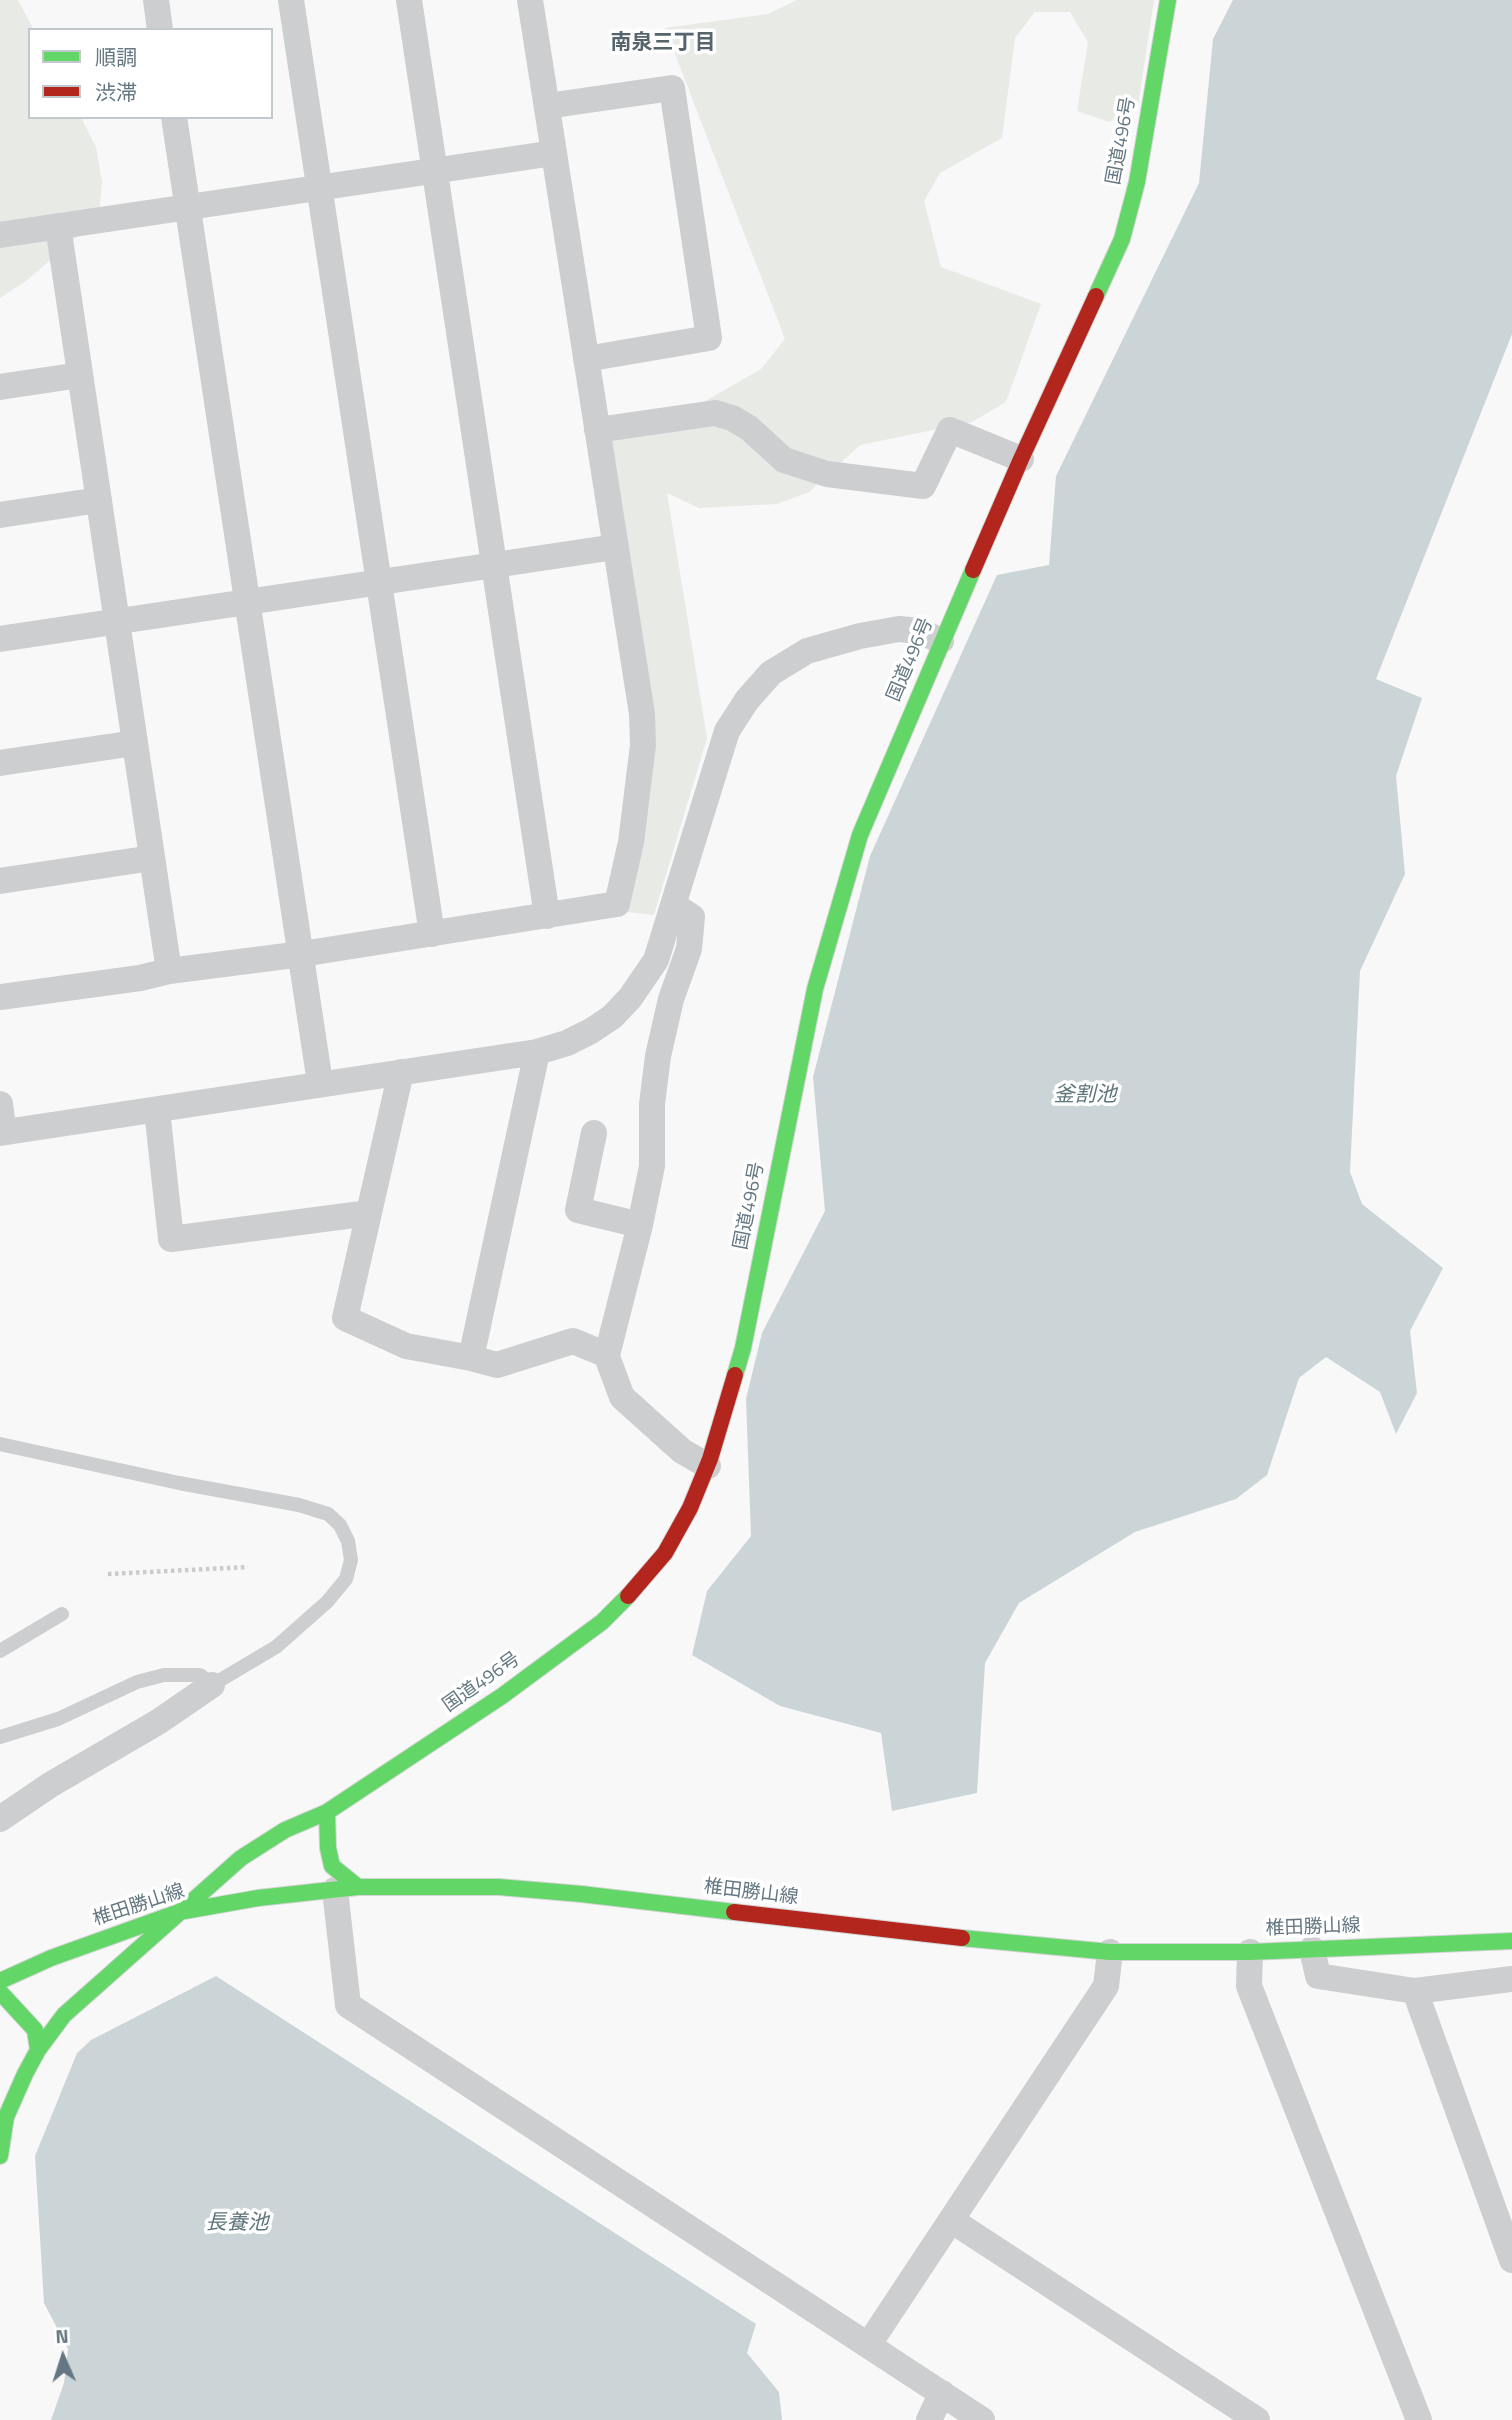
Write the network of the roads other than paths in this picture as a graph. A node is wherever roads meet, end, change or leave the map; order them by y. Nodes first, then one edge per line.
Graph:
1 (156, 0) edge
2 (291, 0) edge
3 (409, 0) edge
4 (530, 0) edge
5 (1168, 0) edge
6 (160, 28) edge
7 (547, 106) junction
8 (174, 119) edge
9 (554, 153) junction
10 (435, 170) junction
11 (319, 187) junction
12 (188, 207) junction
13 (58, 226) junction
14 (0, 235) edge
15 (586, 359) junction
16 (80, 375) junction
17 (0, 387) edge
18 (597, 430) junction
19 (1021, 459) junction
20 (99, 500) junction
21 (0, 515) edge
22 (615, 547) junction
23 (494, 566) junction
24 (379, 583) junction
25 (247, 602) junction
26 (117, 622) junction
27 (0, 639) edge
28 (942, 641) junction
29 (135, 743) junction
30 (0, 763) edge
31 (152, 858) junction
32 (0, 881) edge
33 (674, 905) junction
34 (547, 916) junction
35 (432, 934) junction
36 (302, 954) junction
37 (169, 971) junction
38 (0, 997) edge
39 (537, 1052) junction
40 (401, 1072) junction
41 (320, 1083) junction
42 (0, 1104) edge
43 (157, 1110) junction
44 (2, 1132) edge
45 (594, 1133) dead end
46 (369, 1213) junction
47 (640, 1225) junction
48 (606, 1354) junction
49 (471, 1358) junction
50 (0, 1444) edge
51 (708, 1466) junction
52 (62, 1614) dead end
53 (0, 1651) edge
54 (212, 1685) junction
55 (0, 1737) edge
56 (327, 1812) junction
57 (0, 1819) edge
58 (347, 1889) junction
59 (178, 1912) junction
60 (1512, 1941) edge
61 (1311, 1950) junction
62 (1110, 1952) junction
63 (1250, 1952) junction
64 (1512, 1979) edge
65 (0, 1981) edge
66 (1415, 1991) junction
67 (0, 1992) edge
68 (38, 2050) junction
69 (0, 2156) edge
70 (1504, 2216) edge
71 (951, 2220) junction
72 (1512, 2260) edge
73 (869, 2344) junction
74 (942, 2393) junction
75 (929, 2420) edge
76 (982, 2420) edge
77 (1257, 2420) edge
78 (1419, 2420) edge

1 - 6 street
2 - 11 street
3 - 10 street
4 - 7 street
5 - 19 main road, 国道496号
7 - 9 street
7 - 15 street
8 - 12 street
9 - 10 street
9 - 15 street
10 - 11 street
10 - 23 street
11 - 12 street
11 - 24 street
12 - 13 street
12 - 25 street
13 - 14 street
13 - 16 street
15 - 18 street
16 - 17 street
16 - 20 street
18 - 19 street
18 - 22 street
19 - 28 main road, 国道496号
20 - 21 street
20 - 26 street
22 - 23 street
22 - 34 street
23 - 24 street
23 - 34 street
24 - 25 street
24 - 35 street
25 - 26 street
25 - 36 street
26 - 27 street
26 - 29 street
28 - 33 street
28 - 51 main road, 国道496号
29 - 30 street
29 - 31 street
31 - 32 street
31 - 37 street
33 - 39 street
33 - 47 street
34 - 35 street
35 - 36 street
36 - 37 street
36 - 41 street
37 - 38 street
39 - 40 street
39 - 49 street
40 - 41 street
40 - 46 street
41 - 43 street
42 - 44 street
43 - 44 street
43 - 46 street
45 - 47 street
46 - 49 street
47 - 48 street
48 - 49 street
48 - 51 street
50 - 54 lane
51 - 56 main road, 国道496号
52 - 53 lane
54 - 55 lane
54 - 57 street
56 - 58 main road
56 - 59 main road, 国道496号
58 - 59 main road, 椎田勝山線
58 - 62 main road, 椎田勝山線
58 - 73 street
59 - 65 main road, 椎田勝山線
59 - 68 main road, 国道496号
60 - 61 main road, 椎田勝山線
61 - 63 main road, 椎田勝山線
61 - 66 street
62 - 63 main road, 椎田勝山線
62 - 71 street
63 - 78 street
64 - 66 street
66 - 70 street
67 - 68 main road
68 - 69 main road, 国道496号
70 - 72 street
71 - 73 street
71 - 77 street
73 - 74 street
74 - 75 street
74 - 76 street

